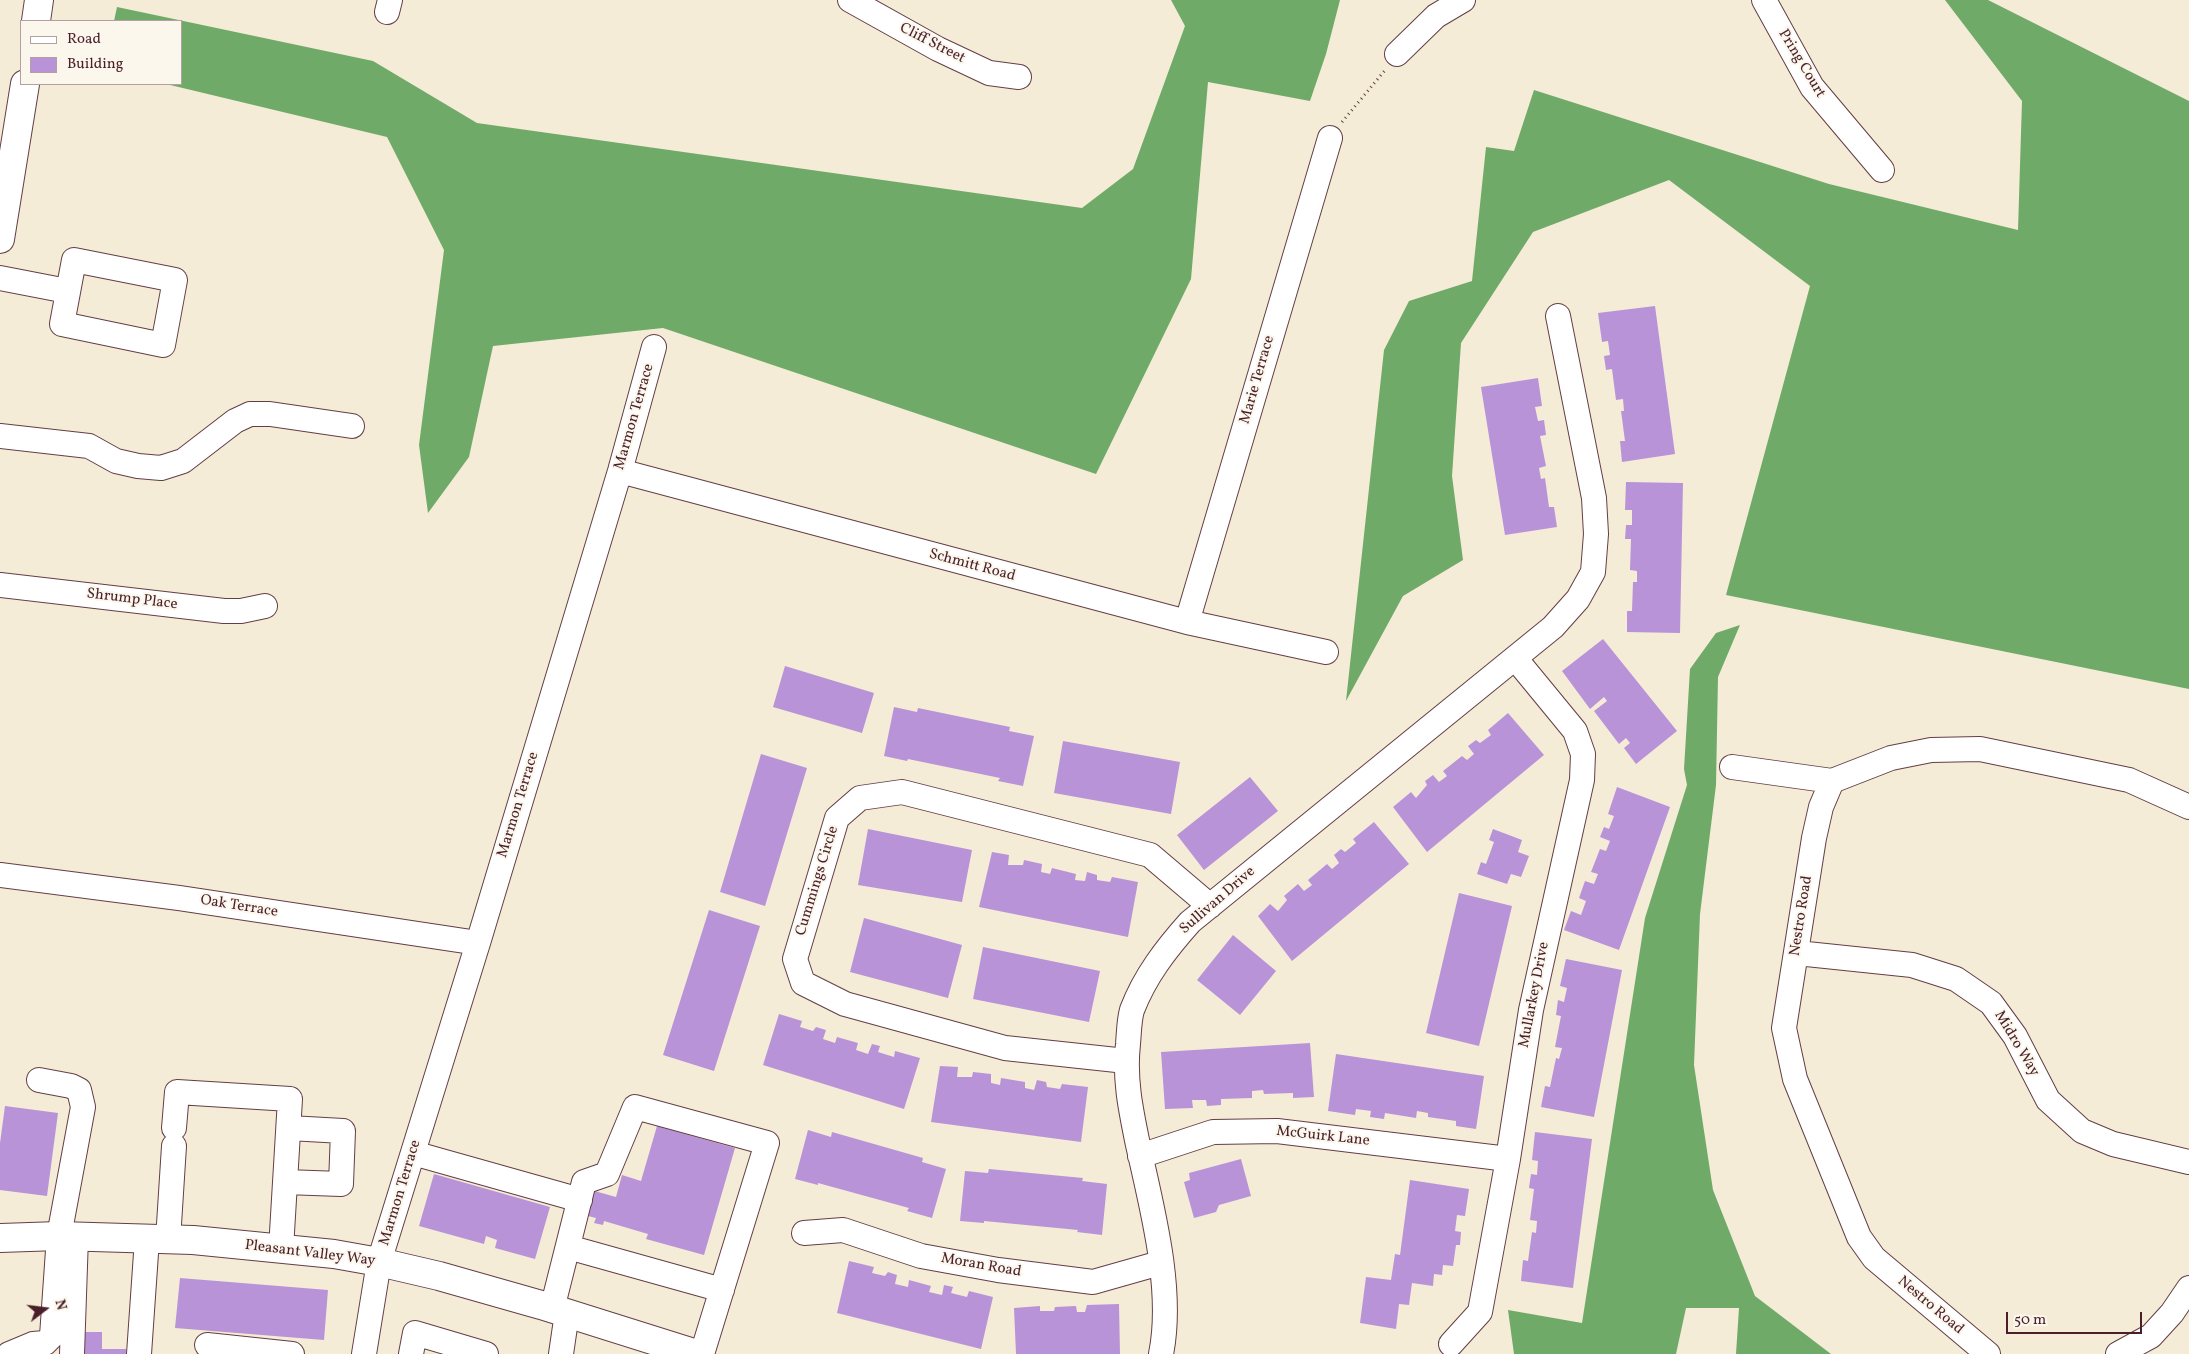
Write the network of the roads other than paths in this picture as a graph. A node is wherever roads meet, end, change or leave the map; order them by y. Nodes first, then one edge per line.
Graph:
1 (39, 0) edge
2 (850, 0) edge
3 (1463, 0) edge
4 (1764, 0) edge
5 (36, 20) edge
6 (1397, 54) road end
7 (1018, 77) dead end
8 (25, 85) edge
9 (1330, 138) road end
10 (7, 152) edge
11 (1882, 170) dead end
12 (0, 239) edge
13 (0, 278) edge
14 (66, 291) junction
15 (1558, 316) dead end
16 (654, 347) dead end
17 (352, 426) dead end
18 (0, 436) edge
19 (620, 471) junction
20 (0, 585) edge
21 (264, 606) dead end
22 (1187, 622) junction
23 (1326, 652) dead end
24 (1514, 658) junction
25 (1732, 767) dead end
26 (1832, 781) junction
27 (2189, 807) edge
28 (0, 876) edge
29 (1210, 906) junction
30 (478, 943) junction
31 (1797, 954) junction
32 (1126, 1061) junction
33 (39, 1080) dead end
34 (289, 1128) junction
35 (413, 1153) junction
36 (1140, 1156) junction
37 (1508, 1159) junction
38 (2189, 1162) edge
39 (285, 1182) junction
40 (580, 1200) junction
41 (804, 1234) dead end
42 (68, 1236) junction
43 (0, 1238) edge
44 (157, 1239) junction
45 (568, 1247) junction
46 (281, 1249) junction
47 (379, 1262) junction
48 (1160, 1263) junction
49 (2189, 1288) edge
50 (722, 1290) junction
51 (560, 1311) junction
52 (1451, 1344) dead end
53 (207, 1345) dead end
54 (33, 1349) edge
55 (8, 1354) edge
56 (72, 1354) edge
57 (138, 1354) edge
58 (292, 1354) edge
59 (364, 1354) edge
60 (411, 1354) edge
61 (486, 1354) edge
62 (561, 1354) edge
63 (697, 1354) edge
64 (702, 1354) edge
65 (1161, 1354) edge
66 (1988, 1354) edge
67 (2118, 1354) edge

1 - 5 main road
2 - 7 street, Cliff Street
3 - 6 street
4 - 11 street, Pring Court
8 - 10 main road
9 - 22 street, Marie Terrace
10 - 12 main road
13 - 14 street
14 - 14 street
15 - 24 street
16 - 19 street, Marmon Terrace
17 - 18 street
19 - 22 street, Schmitt Road
19 - 30 street, Marmon Terrace
20 - 21 street, Shrump Place
22 - 23 street, Schmitt Road
24 - 29 street, Sullivan Drive
24 - 37 street, Mullarkey Drive
25 - 26 street
26 - 27 street
26 - 31 street, Nestro Road
28 - 30 street, Oak Terrace
29 - 32 street, Sullivan Drive
29 - 32 street, Cummings Circle
30 - 35 street, Marmon Terrace
31 - 38 street, Midro Way
31 - 66 street, Nestro Road
32 - 36 street, Sullivan Drive
33 - 42 street
34 - 39 street
34 - 39 street
34 - 44 street
35 - 40 street
35 - 47 street, Marmon Terrace
36 - 37 street, McGuirk Lane
36 - 48 street, Sullivan Drive
37 - 52 street, Mullarkey Drive
39 - 46 street
40 - 45 street
40 - 50 street
41 - 48 street, Moran Road
42 - 43 main road, Pleasant Valley Way
42 - 44 main road, Pleasant Valley Way
42 - 54 street
42 - 56 street
44 - 46 main road, Pleasant Valley Way
44 - 57 street
45 - 50 street
45 - 51 street
46 - 47 main road, Pleasant Valley Way
47 - 51 main road, Pleasant Valley Way
47 - 59 street, Marmon Terrace
48 - 65 street, Sullivan Drive
49 - 67 street
50 - 64 street
51 - 62 street
51 - 63 main road, Pleasant Valley Way
53 - 58 street
54 - 55 street
60 - 61 street

